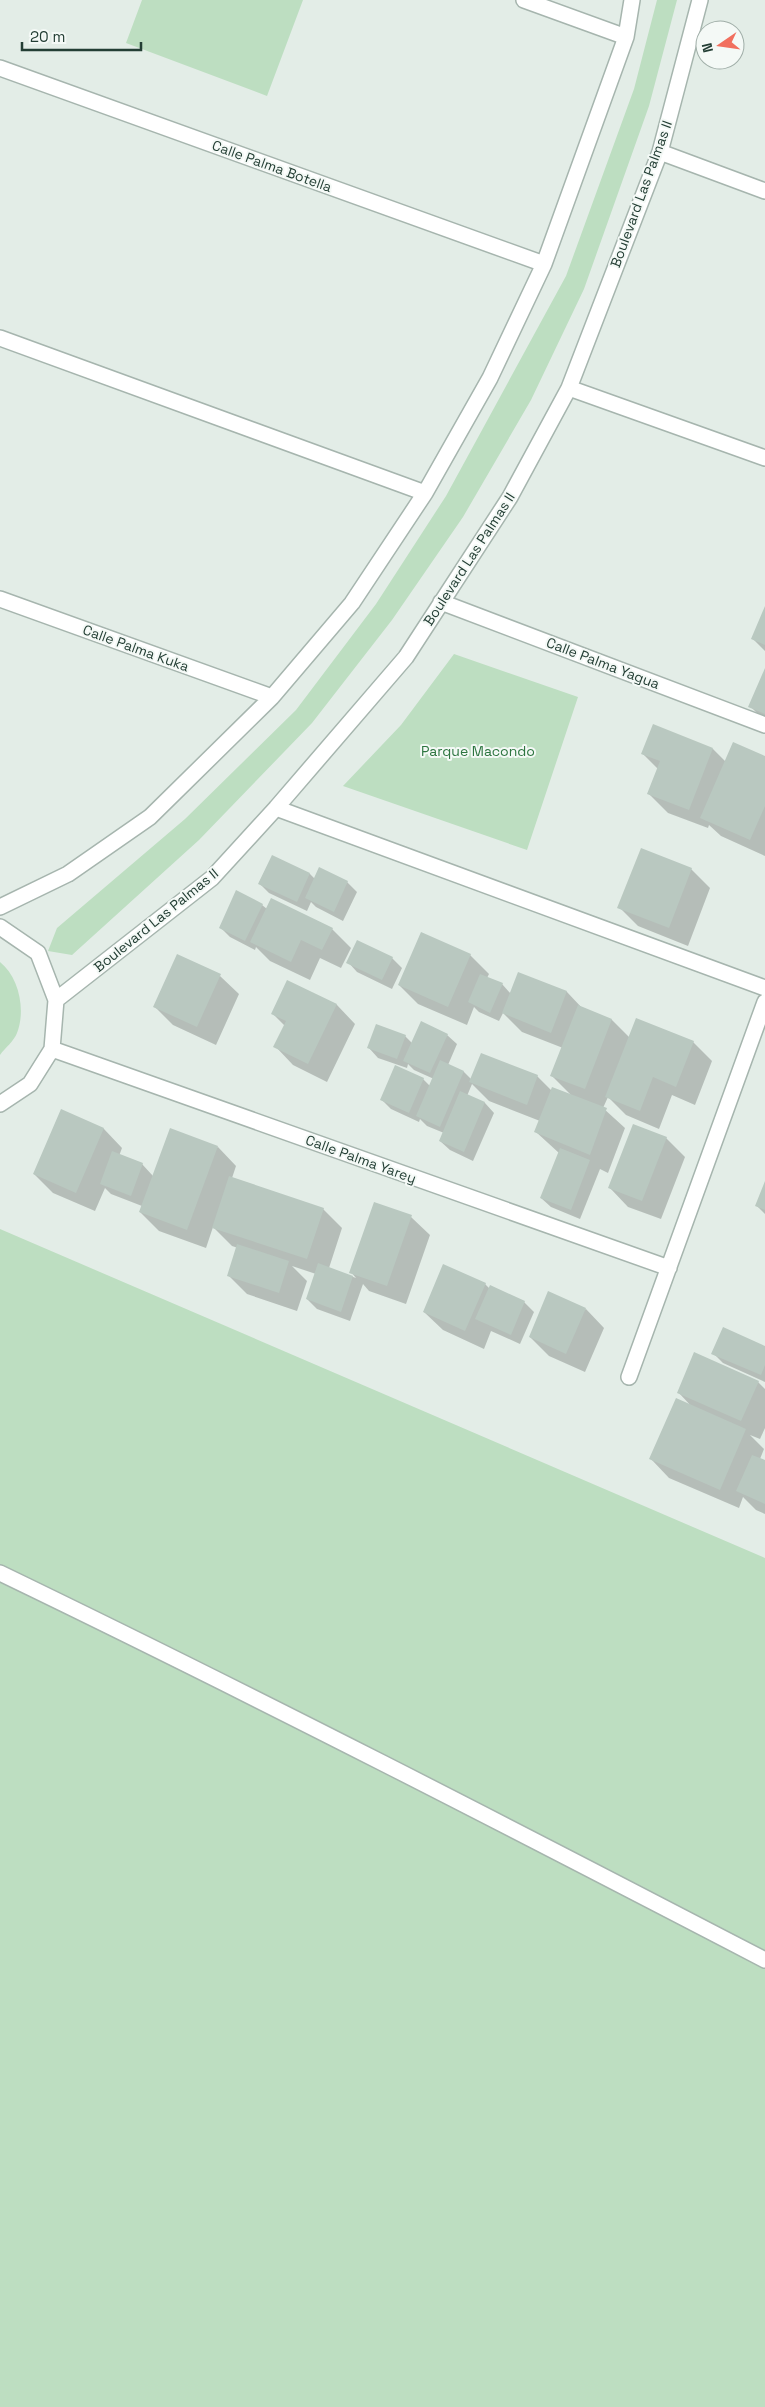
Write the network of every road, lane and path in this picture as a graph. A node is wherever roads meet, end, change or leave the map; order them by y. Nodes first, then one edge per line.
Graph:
1 (524, 0) edge
2 (632, 0) edge
3 (700, 0) edge
4 (626, 37) junction
5 (0, 68) edge
6 (660, 152) junction
7 (765, 191) edge
8 (544, 264) junction
9 (0, 338) edge
10 (569, 388) junction
11 (765, 458) edge
12 (425, 493) junction
13 (0, 598) edge
14 (441, 602) junction
15 (272, 697) junction
16 (765, 725) edge
17 (276, 808) junction
18 (0, 908) edge
19 (0, 927) edge
20 (765, 988) edge
21 (56, 1000) junction
22 (765, 1002) edge
23 (52, 1049) junction
24 (0, 1104) edge
25 (669, 1268) junction
26 (629, 1376) dead end
27 (0, 1572) edge
28 (765, 1960) edge

1 - 4 street
2 - 4 street
3 - 6 street, Boulevard Las Palmas II
4 - 8 street
5 - 8 street, Calle Palma Botella
6 - 7 street
6 - 10 street, Boulevard Las Palmas II
8 - 12 street
9 - 12 street
10 - 11 street
10 - 14 street, Boulevard Las Palmas II
12 - 15 street
13 - 15 street, Calle Palma Kuka
14 - 16 street, Calle Palma Yagua
14 - 17 street, Boulevard Las Palmas II
15 - 18 street
17 - 20 street
17 - 21 street, Boulevard Las Palmas II
19 - 21 street
21 - 23 street
22 - 25 street
23 - 24 street
23 - 25 street, Calle Palma Yarey
25 - 26 street
27 - 28 street

